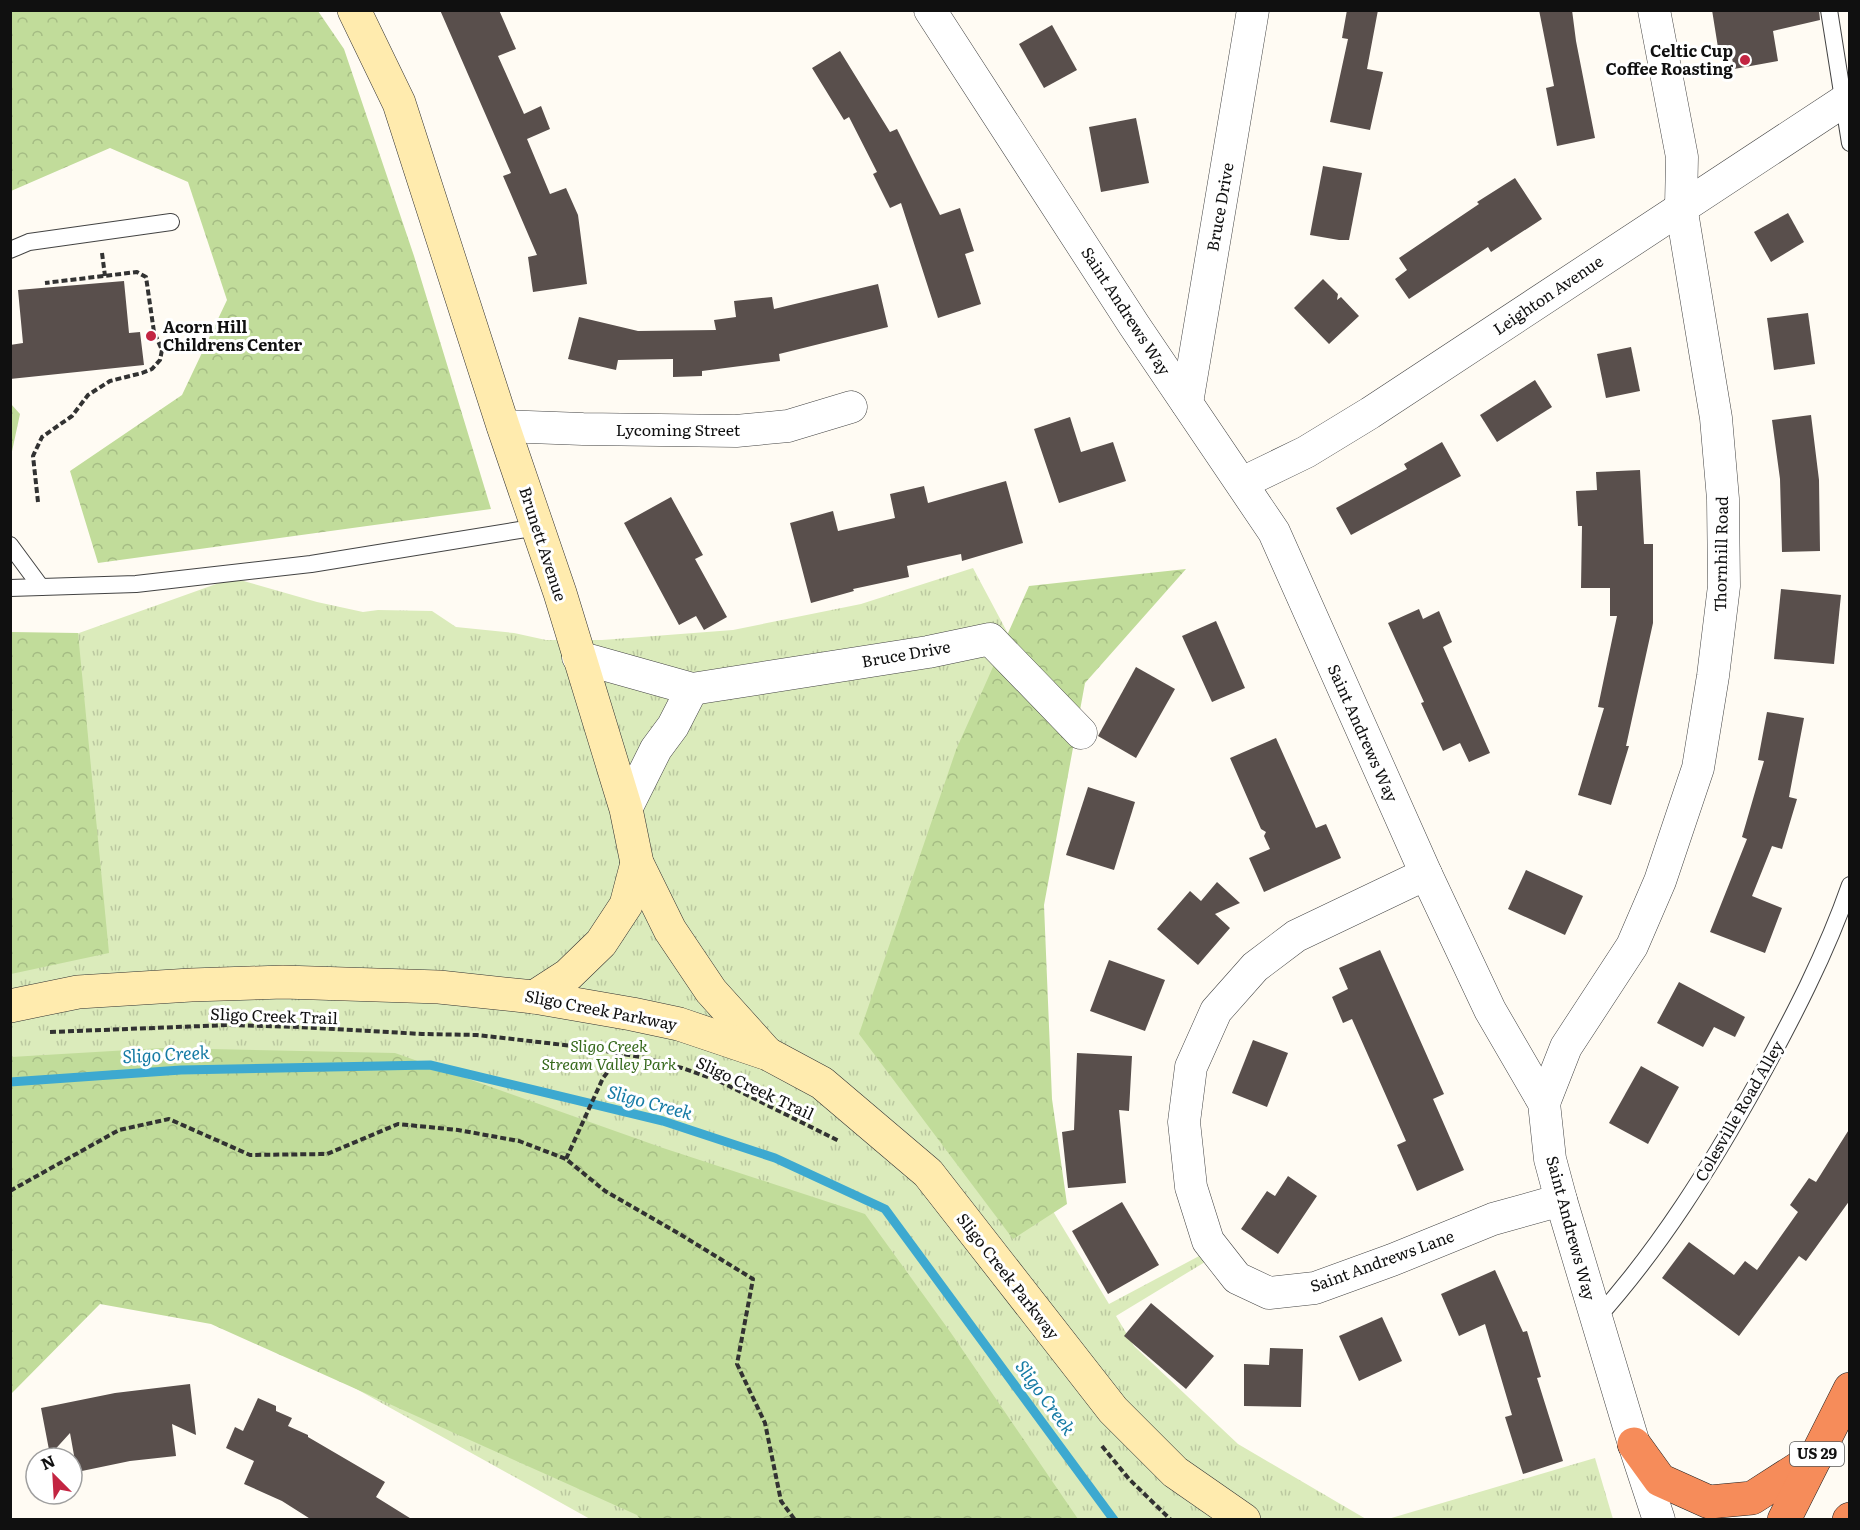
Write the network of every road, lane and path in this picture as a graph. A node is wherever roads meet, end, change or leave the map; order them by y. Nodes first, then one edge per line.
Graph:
1 (354, 10) edge
2 (930, 10) edge
3 (1253, 10) edge
4 (1654, 10) edge
5 (1829, 10) edge
6 (1846, 100) edge
7 (1850, 143) edge
8 (1682, 207) junction
9 (171, 222) dead end
10 (10, 250) edge
11 (45, 283) dead end
12 (1187, 403) junction
13 (851, 407) dead end
14 (503, 426) junction
15 (1242, 483) junction
16 (38, 502) dead end
17 (538, 527) junction
18 (10, 545) edge
19 (41, 587) junction
20 (10, 588) edge
21 (578, 657) junction
22 (693, 689) junction
23 (1081, 733) dead end
24 (626, 808) junction
25 (637, 863) junction
26 (1426, 874) junction
27 (1850, 885) edge
28 (534, 997) junction
29 (10, 1006) edge
30 (42, 1032) dead end
31 (622, 1054) junction
32 (768, 1054) junction
33 (1544, 1102) junction
34 (848, 1146) dead end
35 (566, 1159) junction
36 (10, 1191) edge
37 (1561, 1200) junction
38 (1596, 1319) junction
39 (1850, 1389) edge
40 (1101, 1444) dead end
41 (1634, 1444) junction
42 (1816, 1457) junction
43 (795, 1520) edge
44 (1171, 1520) edge
45 (1244, 1520) edge
46 (1659, 1520) edge
47 (1784, 1520) edge

1 - 14 street, Brunett Avenue
2 - 12 street, Saint Andrews Way
3 - 12 street, Bruce Drive
4 - 8 street, Thornhill Road
5 - 6 lane
6 - 7 lane
6 - 8 street, Leighton Avenue
8 - 15 street, Leighton Avenue
8 - 33 street, Thornhill Road
9 - 10 lane
11 - 16 path
12 - 15 street, Saint Andrews Way
13 - 14 street, Lycoming Street
14 - 17 street, Brunett Avenue
15 - 26 street, Saint Andrews Way
17 - 19 lane
17 - 21 street, Brunett Avenue
18 - 19 lane
19 - 20 lane
21 - 22 street, Bruce Drive
21 - 24 street, Brunett Avenue
22 - 23 street, Bruce Drive
22 - 24 street
24 - 25 street, Brunett Avenue
25 - 28 street
25 - 32 street, Brunett Avenue
26 - 33 street, Saint Andrews Way
26 - 37 street, Saint Andrews Lane
27 - 38 lane, Colesville Road Alley
28 - 29 street, Sligo Creek Parkway
28 - 32 street, Sligo Creek Parkway
30 - 31 path, Sligo Creek Trail
31 - 34 path, Sligo Creek Trail
31 - 35 path
32 - 45 street, Sligo Creek Parkway
33 - 37 street, Saint Andrews Way
35 - 36 path
35 - 43 path
37 - 38 street, Saint Andrews Way
38 - 41 street, Saint Andrews Way
39 - 42 highway, US 29
40 - 44 path
41 - 42 highway
41 - 46 street, Saint Andrews Way
42 - 47 highway, US 29

